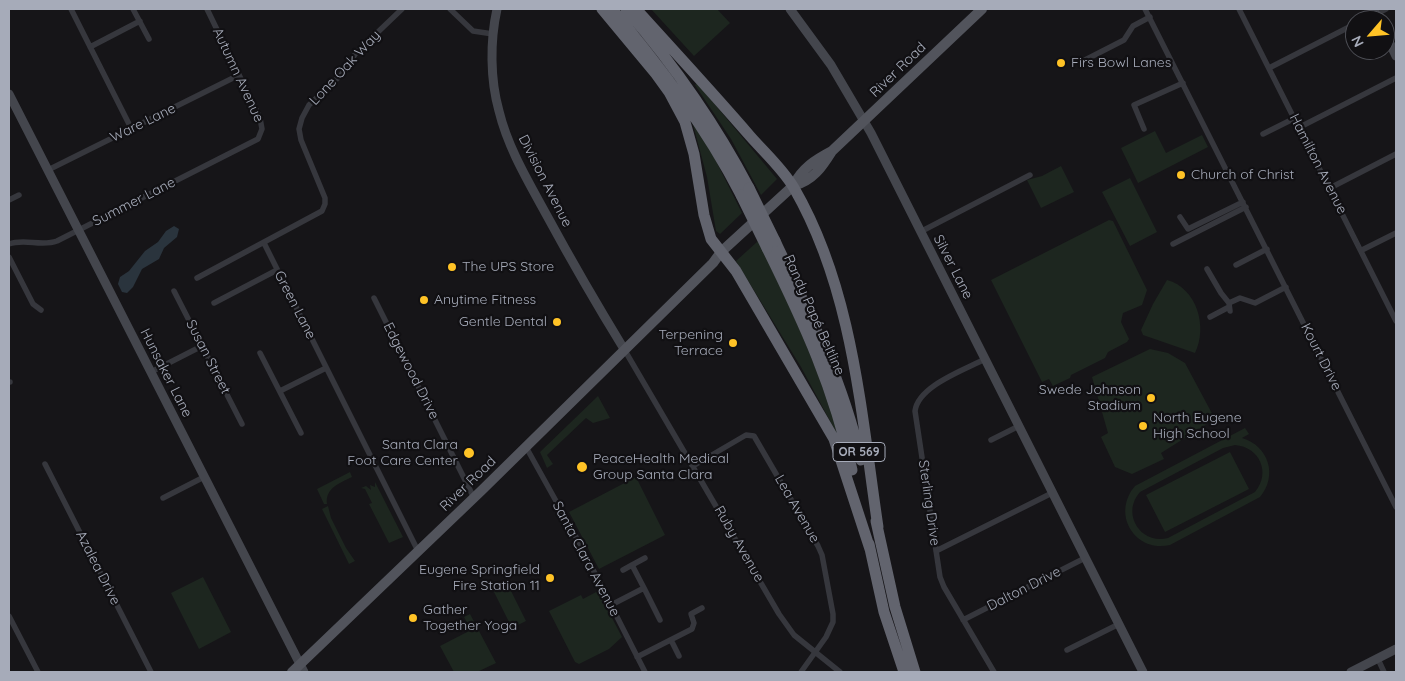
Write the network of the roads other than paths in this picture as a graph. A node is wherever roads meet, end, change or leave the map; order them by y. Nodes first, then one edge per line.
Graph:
1 (71, 9) edge
2 (133, 9) edge
3 (207, 9) edge
4 (402, 9) edge
5 (450, 9) edge
6 (497, 9) edge
7 (602, 9) edge
8 (612, 9) edge
9 (626, 9) edge
10 (636, 9) edge
11 (790, 9) edge
12 (982, 9) edge
13 (1146, 9) edge
14 (1240, 9) edge
15 (1150, 17) junction
16 (140, 21) junction
17 (1345, 29) edge
18 (493, 34) junction
19 (149, 39) dead end
20 (90, 47) junction
21 (1083, 61) dead end
22 (1269, 68) junction
23 (239, 75) junction
24 (1396, 78) edge
25 (1183, 83) junction
26 (9, 94) edge
27 (11, 105) edge
28 (1295, 118) junction
29 (864, 120) junction
30 (1300, 127) junction
31 (131, 128) junction
32 (1144, 129) dead end
33 (1263, 134) dead end
34 (255, 142) joint
35 (1396, 154) edge
36 (48, 170) junction
37 (1030, 175) dead end
38 (793, 186) junction
39 (1330, 188) junction
40 (745, 191) junction
41 (20, 195) dead end
42 (9, 200) edge
43 (1245, 205) junction
44 (1180, 217) dead end
45 (78, 230) junction
46 (920, 232) junction
47 (1396, 233) edge
48 (264, 243) junction
49 (9, 244) edge
50 (771, 244) junction
51 (1173, 244) dead end
52 (1267, 249) junction
53 (1362, 250) junction
54 (721, 252) junction
55 (9, 257) edge
56 (1236, 265) dead end
57 (1207, 269) dead end
58 (277, 270) junction
59 (197, 278) dead end
60 (1286, 287) junction
61 (174, 290) dead end
62 (374, 298) dead end
63 (214, 303) dead end
64 (1229, 307) junction
65 (41, 310) dead end
66 (1210, 317) dead end
67 (1396, 321) edge
68 (202, 346) junction
69 (624, 349) junction
70 (260, 353) dead end
71 (985, 359) junction
72 (326, 368) junction
73 (151, 372) junction
74 (280, 391) junction
75 (242, 424) dead end
76 (1019, 426) junction
77 (301, 433) dead end
78 (991, 440) dead end
79 (526, 448) junction
80 (45, 464) dead end
81 (693, 466) junction
82 (204, 477) junction
83 (1052, 493) junction
84 (163, 498) dead end
85 (474, 498) junction
86 (1396, 507) edge
87 (878, 527) junction
88 (870, 550) junction
89 (418, 551) junction
90 (936, 551) junction
91 (645, 558) dead end
92 (1085, 558) junction
93 (632, 565) junction
94 (622, 570) dead end
95 (644, 588) junction
96 (611, 605) junction
97 (702, 608) dead end
98 (9, 616) edge
99 (660, 620) dead end
100 (964, 620) junction
101 (1119, 624) junction
102 (671, 640) junction
103 (1396, 649) edge
104 (1067, 650) dead end
105 (816, 652) junction
106 (679, 656) dead end
107 (638, 657) junction
108 (1378, 659) junction
109 (302, 668) edge
110 (38, 672) edge
111 (151, 672) edge
112 (292, 672) edge
113 (645, 672) edge
114 (802, 672) edge
115 (840, 672) edge
116 (904, 672) edge
117 (915, 672) edge
118 (994, 672) edge
119 (1143, 672) edge
120 (1351, 672) edge
121 (1384, 672) edge

1 - 20 street
2 - 16 street
3 - 23 street, Autumn Avenue
4 - 48 street, Lone Oak Way
5 - 18 street
6 - 18 street, Division Avenue
7 - 54 highway
8 - 40 highway, Randy Papé Beltline / OR 569
9 - 40 highway, Randy Papé Beltline / OR 569
10 - 38 highway
11 - 29 street, Silver Lane
12 - 29 main road, River Road
13 - 15 street, Kourt Drive
14 - 22 street, Hamilton Avenue
15 - 21 street
15 - 25 street, Kourt Drive
16 - 19 street
16 - 20 street
17 - 22 street
18 - 69 street, Division Avenue
20 - 31 street
22 - 28 street, Hamilton Avenue
23 - 31 street, Ware Lane
23 - 34 street, Autumn Avenue
24 - 30 street
25 - 32 street
25 - 43 street, Kourt Drive
26 - 27 street, Hunsaker Lane
27 - 36 street, Hunsaker Lane
28 - 30 street, Hamilton Avenue
28 - 33 street
29 - 38 main road, River Road
29 - 46 street, Silver Lane
30 - 39 street, Hamilton Avenue
31 - 36 street, Ware Lane
34 - 45 street, Summer Lane
35 - 39 street
36 - 45 street, Hunsaker Lane
37 - 46 street
38 - 54 main road, River Road
38 - 87 highway
39 - 53 street, Hamilton Avenue
40 - 50 highway, Randy Papé Beltline / OR 569, bridge
41 - 42 street
43 - 44 street
43 - 51 street
43 - 52 street, Kourt Drive
45 - 49 street, Summer Lane
45 - 73 street, Hunsaker Lane
46 - 71 street, Silver Lane
47 - 53 street
48 - 58 street, Green Lane
48 - 59 street
50 - 87 highway, Randy Papé Beltline / OR 569
50 - 88 highway, Randy Papé Beltline / OR 569
52 - 56 street
52 - 60 street, Kourt Drive
53 - 67 street, Hamilton Avenue
54 - 69 main road, River Road
54 - 88 highway
55 - 65 street
57 - 64 street
58 - 63 street
58 - 72 street, Green Lane
60 - 64 street
60 - 86 street, Kourt Drive
61 - 68 street, Susan Street
62 - 85 street, Edgewood Drive
64 - 66 street
68 - 73 street
68 - 75 street, Susan Street
69 - 79 main road, River Road
69 - 81 street, Ruby Avenue
70 - 74 street
71 - 76 street, Silver Lane
71 - 90 street, Sterling Drive
72 - 74 street
72 - 89 street, Green Lane
73 - 82 street, Hunsaker Lane
74 - 77 street
76 - 78 street
76 - 83 street, Silver Lane
79 - 85 main road, River Road
79 - 96 street, Santa Clara Avenue
80 - 111 street, Azalea Drive
81 - 105 street, Ruby Avenue
81 - 105 street, Lea Avenue
82 - 84 street
82 - 109 street, Hunsaker Lane
83 - 90 street
83 - 92 street, Silver Lane
85 - 89 main road, River Road
87 - 117 highway, Randy Papé Beltline / OR 569
88 - 116 highway, Randy Papé Beltline / OR 569
89 - 109 main road, River Road
90 - 100 street, Sterling Drive
91 - 93 street
92 - 100 street, Dalton Drive
92 - 101 street, Silver Lane
93 - 94 street
93 - 95 street
95 - 96 street
95 - 99 street
96 - 107 street, Santa Clara Avenue
97 - 102 street
98 - 110 street
100 - 118 street, Sterling Drive
101 - 104 street
101 - 119 street, Silver Lane
102 - 106 street
102 - 107 street
103 - 108 street
105 - 114 street, Lea Avenue
105 - 115 street, Ruby Avenue
107 - 113 street, Santa Clara Avenue
108 - 120 street
108 - 121 street
109 - 112 main road, River Road

